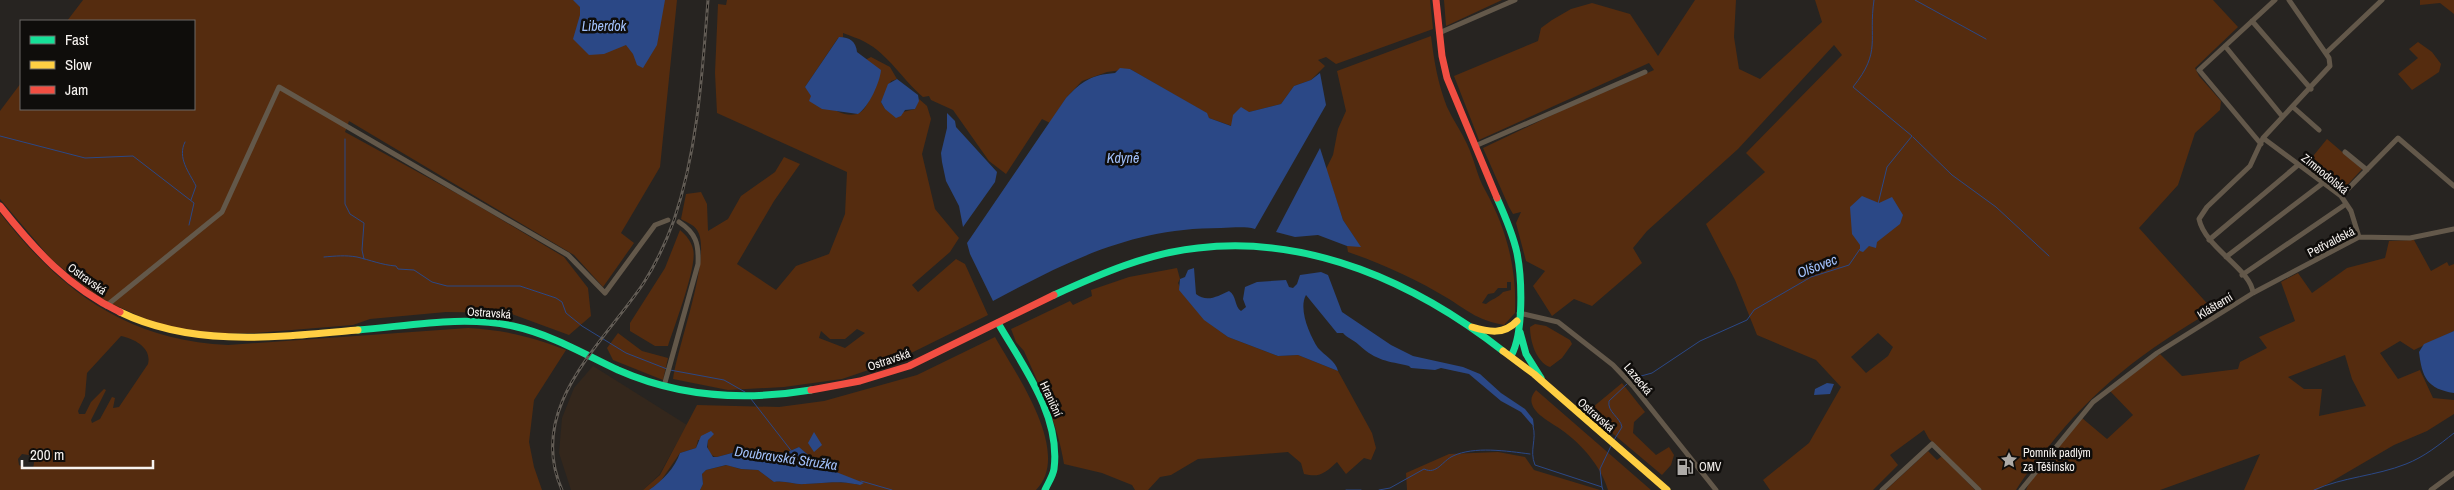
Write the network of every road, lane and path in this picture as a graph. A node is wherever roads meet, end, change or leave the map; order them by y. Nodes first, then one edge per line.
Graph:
1 (1436, 0) edge
2 (1515, 0) edge
3 (2275, 0) edge
4 (2382, 0) edge
5 (2290, 1) edge
6 (2252, 21) junction
7 (1439, 33) junction
8 (2224, 46) junction
9 (2326, 53) junction
10 (1645, 72) dead end
11 (2311, 89) junction
12 (2293, 106) junction
13 (2282, 116) junction
14 (2319, 130) dead end
15 (2262, 141) junction
16 (1475, 146) junction
17 (2345, 152) dead end
18 (2298, 164) junction
19 (2367, 170) junction
20 (2323, 183) junction
21 (2454, 186) edge
22 (2341, 196) junction
23 (2346, 204) junction
24 (0, 206) edge
25 (668, 220) dead end
26 (679, 222) dead end
27 (2454, 229) edge
28 (2359, 236) junction
29 (2209, 240) junction
30 (2226, 257) junction
31 (2242, 274) junction
32 (2253, 293) junction
33 (106, 306) junction
34 (1519, 319) junction
35 (998, 324) junction
36 (1470, 326) junction
37 (1511, 356) junction
38 (664, 386) junction
39 (1556, 395) junction
40 (2454, 473) edge
41 (1044, 490) edge
42 (1667, 490) edge
43 (1716, 490) edge
44 (1882, 490) edge
45 (1979, 490) edge
46 (2022, 490) edge
47 (2431, 490) edge

1 - 7 main road
2 - 7 street
3 - 6 street
4 - 9 street
5 - 9 street
6 - 8 street
6 - 11 street
7 - 16 main road
8 - 13 street
8 - 15 street, Zimnodolská
9 - 11 street
10 - 16 street
11 - 12 street
12 - 13 street
12 - 14 street
13 - 15 street
15 - 18 street, Zimnodolská
15 - 29 street
16 - 34 main road
17 - 19 street
18 - 20 street, Zimnodolská
18 - 29 street
19 - 21 street
19 - 22 street
20 - 22 street, Zimnodolská
20 - 30 street
22 - 23 street, Zimnodolská
23 - 28 street, Zimnodolská
23 - 31 street
24 - 33 main road, Ostravská
25 - 33 street
26 - 38 street
27 - 28 street, Petřvaldská
28 - 32 street, Petřvaldská
29 - 30 street
30 - 31 street
31 - 32 street
32 - 46 street, Klášterní
33 - 38 main road, Ostravská
34 - 36 main road
34 - 37 main road
34 - 39 main road
34 - 43 street, Lazecká
35 - 36 main road, Ostravská
35 - 38 main road, Ostravská
35 - 41 main road, Hraniční
36 - 37 main road, Ostravská
37 - 39 main road, Ostravská
39 - 42 main road, Ostravská
40 - 47 street
44 - 45 street

